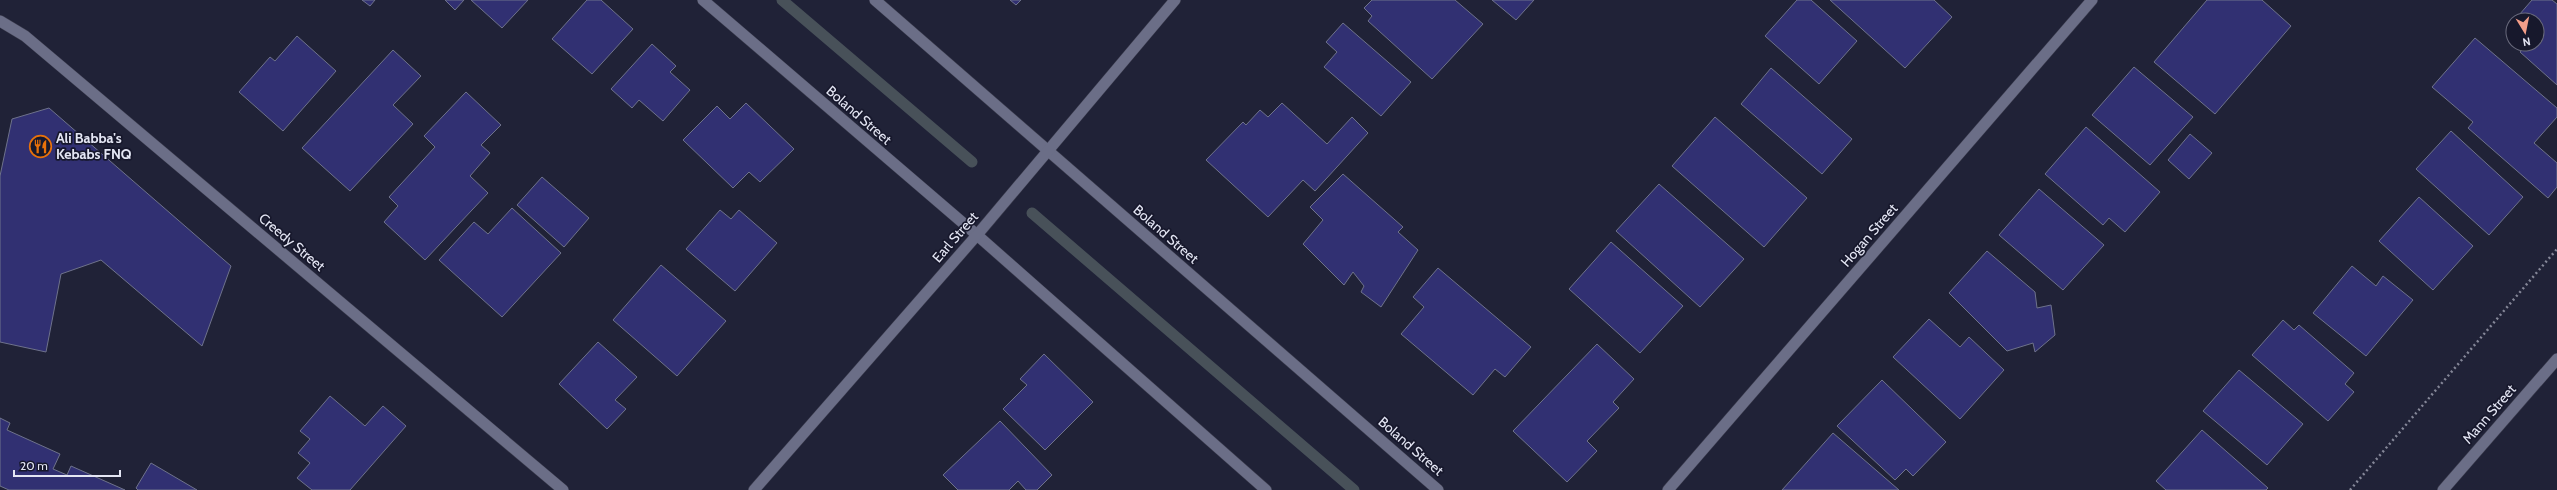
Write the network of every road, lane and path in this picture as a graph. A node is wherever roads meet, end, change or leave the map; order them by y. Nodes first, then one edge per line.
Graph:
1 (703, 0) edge
2 (875, 0) edge
3 (1175, 0) edge
4 (2092, 0) edge
5 (0, 22) edge
6 (1048, 151) junction
7 (977, 236) junction
8 (2557, 249) edge
9 (2557, 359) edge
10 (563, 490) edge
11 (754, 490) edge
12 (1266, 490) edge
13 (1438, 490) edge
14 (1668, 490) edge
15 (2350, 490) edge
16 (2443, 490) edge

1 - 7 street, Boland Street
2 - 6 street, Boland Street
3 - 6 street, Earl Street
4 - 14 street, Hogan Street
5 - 10 street, Creedy Street
6 - 7 street, Earl Street
6 - 13 street, Boland Street
7 - 11 street, Earl Street
7 - 12 street, Boland Street
8 - 15 path
9 - 16 street, Mann Street

